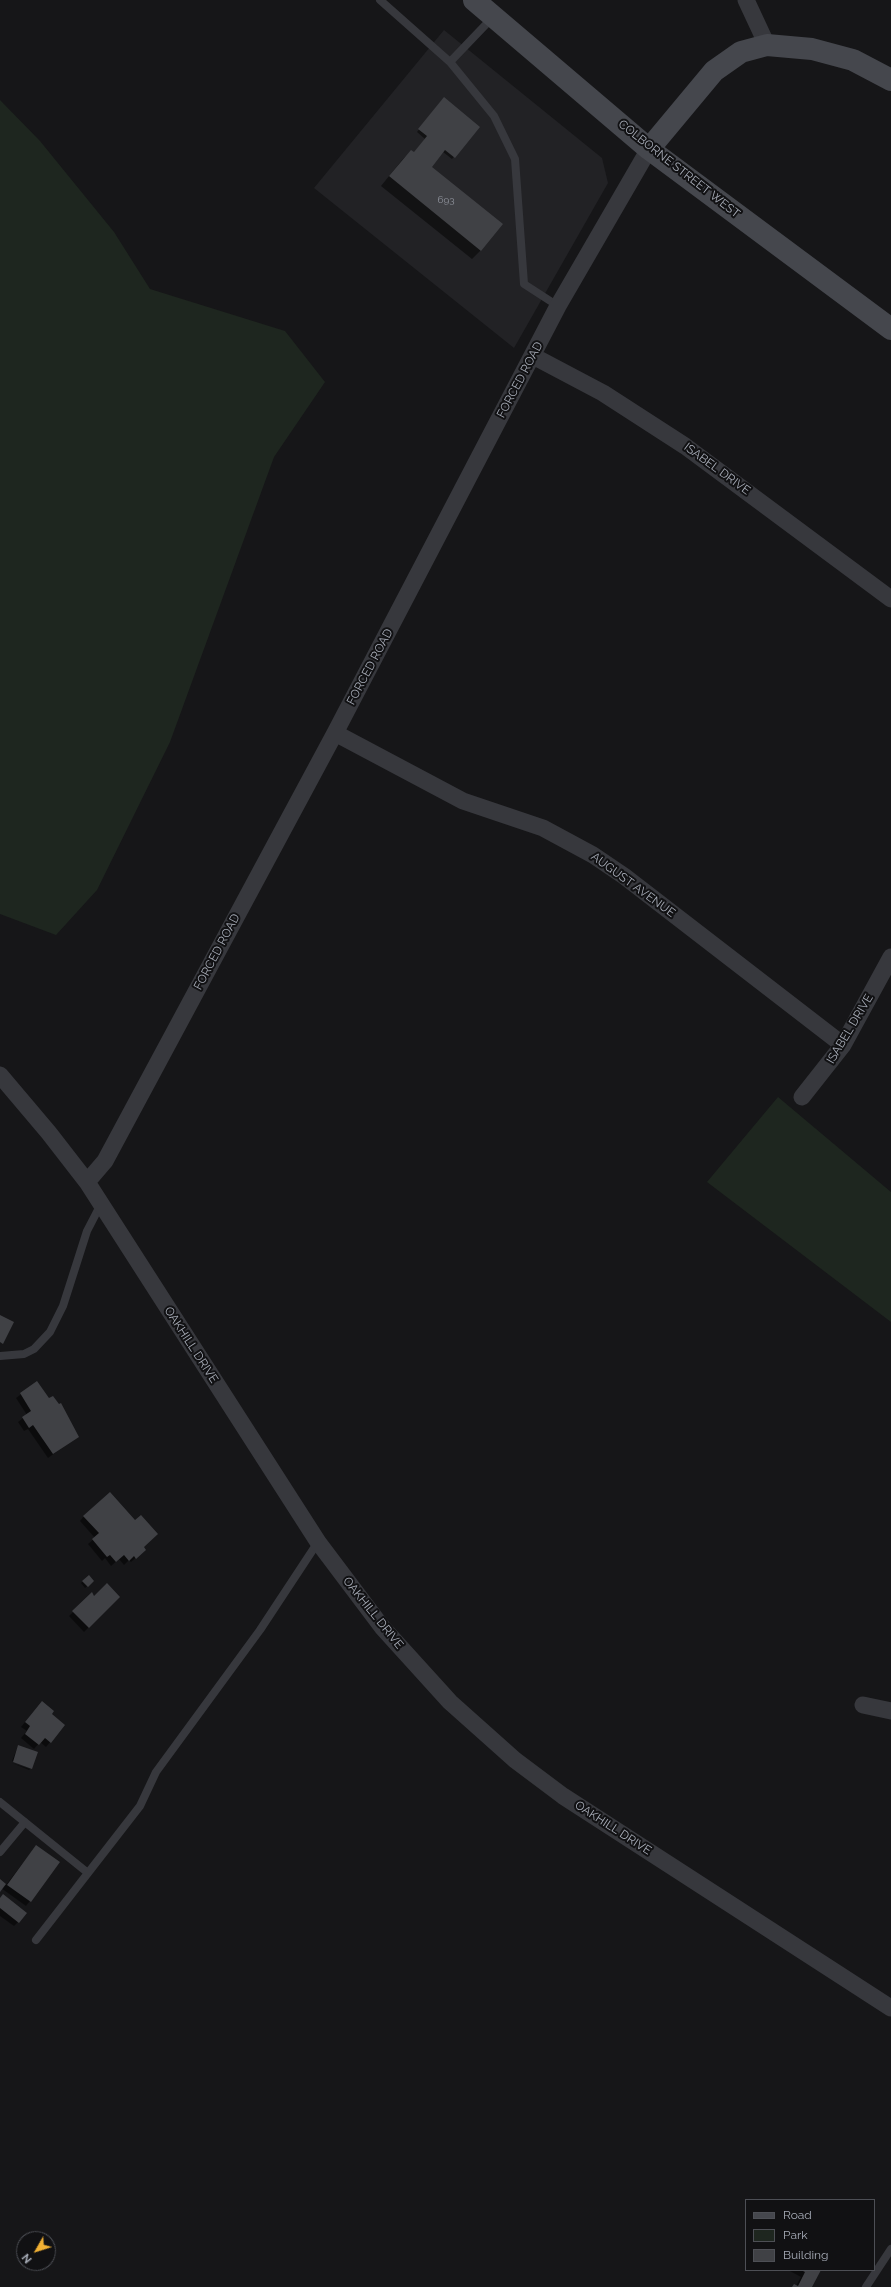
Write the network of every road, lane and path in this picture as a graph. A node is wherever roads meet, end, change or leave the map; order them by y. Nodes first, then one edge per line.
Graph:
1 (380, 0) edge
2 (474, 0) edge
3 (746, 0) edge
4 (493, 16) junction
5 (767, 45) junction
6 (450, 62) junction
7 (891, 80) edge
8 (649, 149) junction
9 (558, 306) junction
10 (891, 329) edge
11 (533, 356) junction
12 (891, 599) edge
13 (335, 733) junction
14 (891, 957) edge
15 (843, 1045) junction
16 (0, 1075) edge
17 (802, 1097) dead end
18 (86, 1182) junction
19 (101, 1204) junction
20 (0, 1356) edge
21 (318, 1542) junction
22 (863, 1705) dead end
23 (891, 1711) edge
24 (0, 1802) edge
25 (25, 1822) junction
26 (0, 1852) edge
27 (88, 1873) junction
28 (36, 1940) dead end
29 (891, 2008) edge
30 (891, 2249) edge
31 (866, 2287) edge

1 - 6 lane
2 - 4 main road, COLBORNE STREET WEST
3 - 5 street
4 - 6 lane
4 - 8 main road, COLBORNE STREET WEST
5 - 7 main road
5 - 8 main road
6 - 9 lane
8 - 9 street, FORCED ROAD
8 - 10 main road, COLBORNE STREET WEST
9 - 11 street, FORCED ROAD
11 - 12 street, ISABEL DRIVE
11 - 13 street, FORCED ROAD
13 - 15 street, AUGUST AVENUE
13 - 18 street, FORCED ROAD
14 - 15 street, ISABEL DRIVE
15 - 17 street, ISABEL DRIVE
16 - 18 street, OAKHILL DRIVE
18 - 19 street, OAKHILL DRIVE
19 - 20 lane
19 - 21 street, OAKHILL DRIVE
21 - 27 lane
21 - 29 street, OAKHILL DRIVE
22 - 23 street
24 - 25 lane
25 - 26 lane
25 - 27 lane
27 - 28 lane
30 - 31 lane

